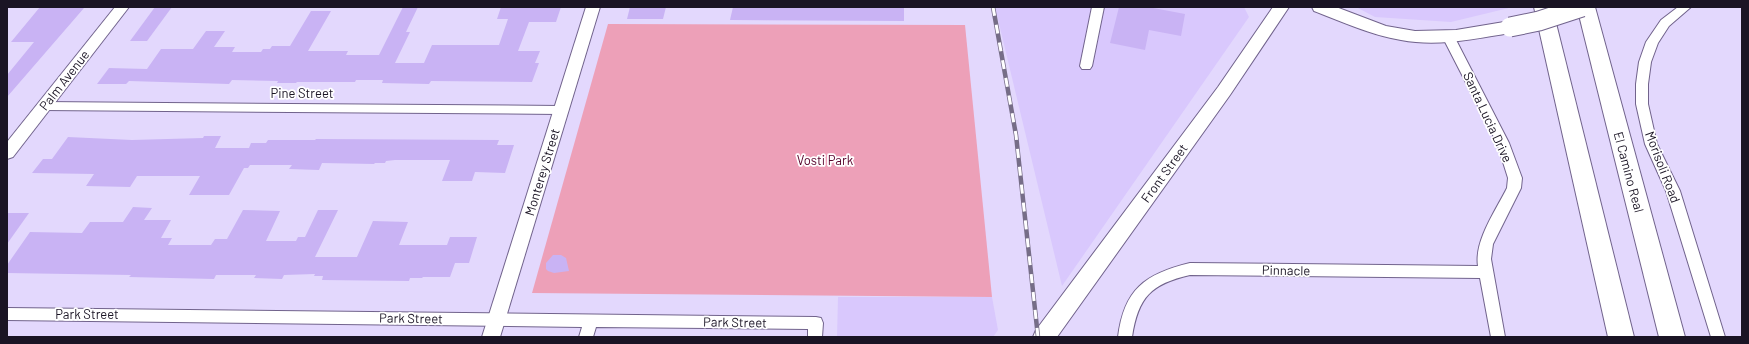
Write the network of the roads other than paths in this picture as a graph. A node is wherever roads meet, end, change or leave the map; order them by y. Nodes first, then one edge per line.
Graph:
1 (122, 7) edge
2 (593, 7) edge
3 (1098, 7) edge
4 (1281, 7) edge
5 (1320, 7) edge
6 (1543, 7) edge
7 (1582, 7) edge
8 (1586, 7) edge
9 (1685, 7) edge
10 (1448, 36) junction
11 (1086, 66) dead end
12 (43, 106) junction
13 (560, 110) junction
14 (7, 153) edge
15 (1486, 272) junction
16 (7, 314) edge
17 (496, 320) junction
18 (590, 320) junction
19 (815, 330) edge
20 (491, 337) edge
21 (586, 337) edge
22 (1044, 337) edge
23 (1125, 337) edge
24 (1498, 337) edge
25 (1621, 337) edge
26 (1672, 337) edge
27 (1718, 337) edge

1 - 12 street, Palm Avenue
2 - 13 street, Monterey Street
3 - 11 street
4 - 22 main road, Front Street
5 - 10 main road
6 - 25 highway
7 - 10 main road, bridge
8 - 26 highway, El Camino Real
9 - 27 street, Morisoli Road
10 - 15 street, Santa Lucia Drive
12 - 13 street, Pine Street
12 - 14 street, Palm Avenue
13 - 17 street, Monterey Street
15 - 23 street, Pinnacle
15 - 24 street, Santa Lucia Drive
16 - 17 street, Park Street
17 - 18 street, Park Street
17 - 20 street, Monterey Street
18 - 19 street, Park Street
18 - 21 street

